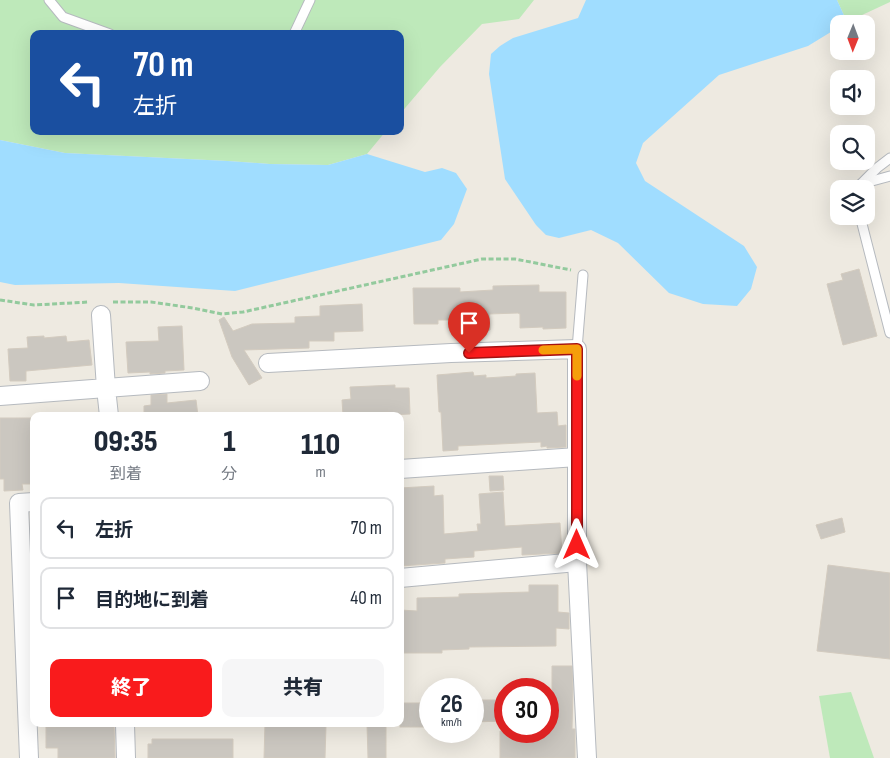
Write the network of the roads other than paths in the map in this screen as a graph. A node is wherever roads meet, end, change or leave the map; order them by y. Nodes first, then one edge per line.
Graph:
1 (49, 0) edge
2 (310, 0) edge
3 (99, 30) edge
4 (296, 30) edge
5 (890, 158) edge
6 (890, 176) edge
7 (865, 180) edge
8 (875, 181) edge
9 (862, 225) edge
10 (583, 274) road end
11 (99, 306) road end
12 (890, 333) edge
13 (577, 349) junction
14 (268, 363) dead end
15 (200, 380) dead end
16 (106, 388) junction
17 (0, 396) edge
18 (109, 412) edge
19 (577, 457) junction
20 (404, 469) edge
21 (30, 502) edge
22 (577, 562) junction
23 (404, 578) edge
24 (125, 727) edge
25 (29, 758) edge
26 (126, 758) edge
27 (587, 758) edge

1 - 3 lane
2 - 4 lane
5 - 7 lane
6 - 8 lane
9 - 12 lane
10 - 13 lane
11 - 16 street
13 - 14 street
13 - 19 street
15 - 16 street
16 - 17 street
16 - 18 street
19 - 20 street
19 - 22 street
21 - 25 street
22 - 23 street
22 - 27 street
24 - 26 street

